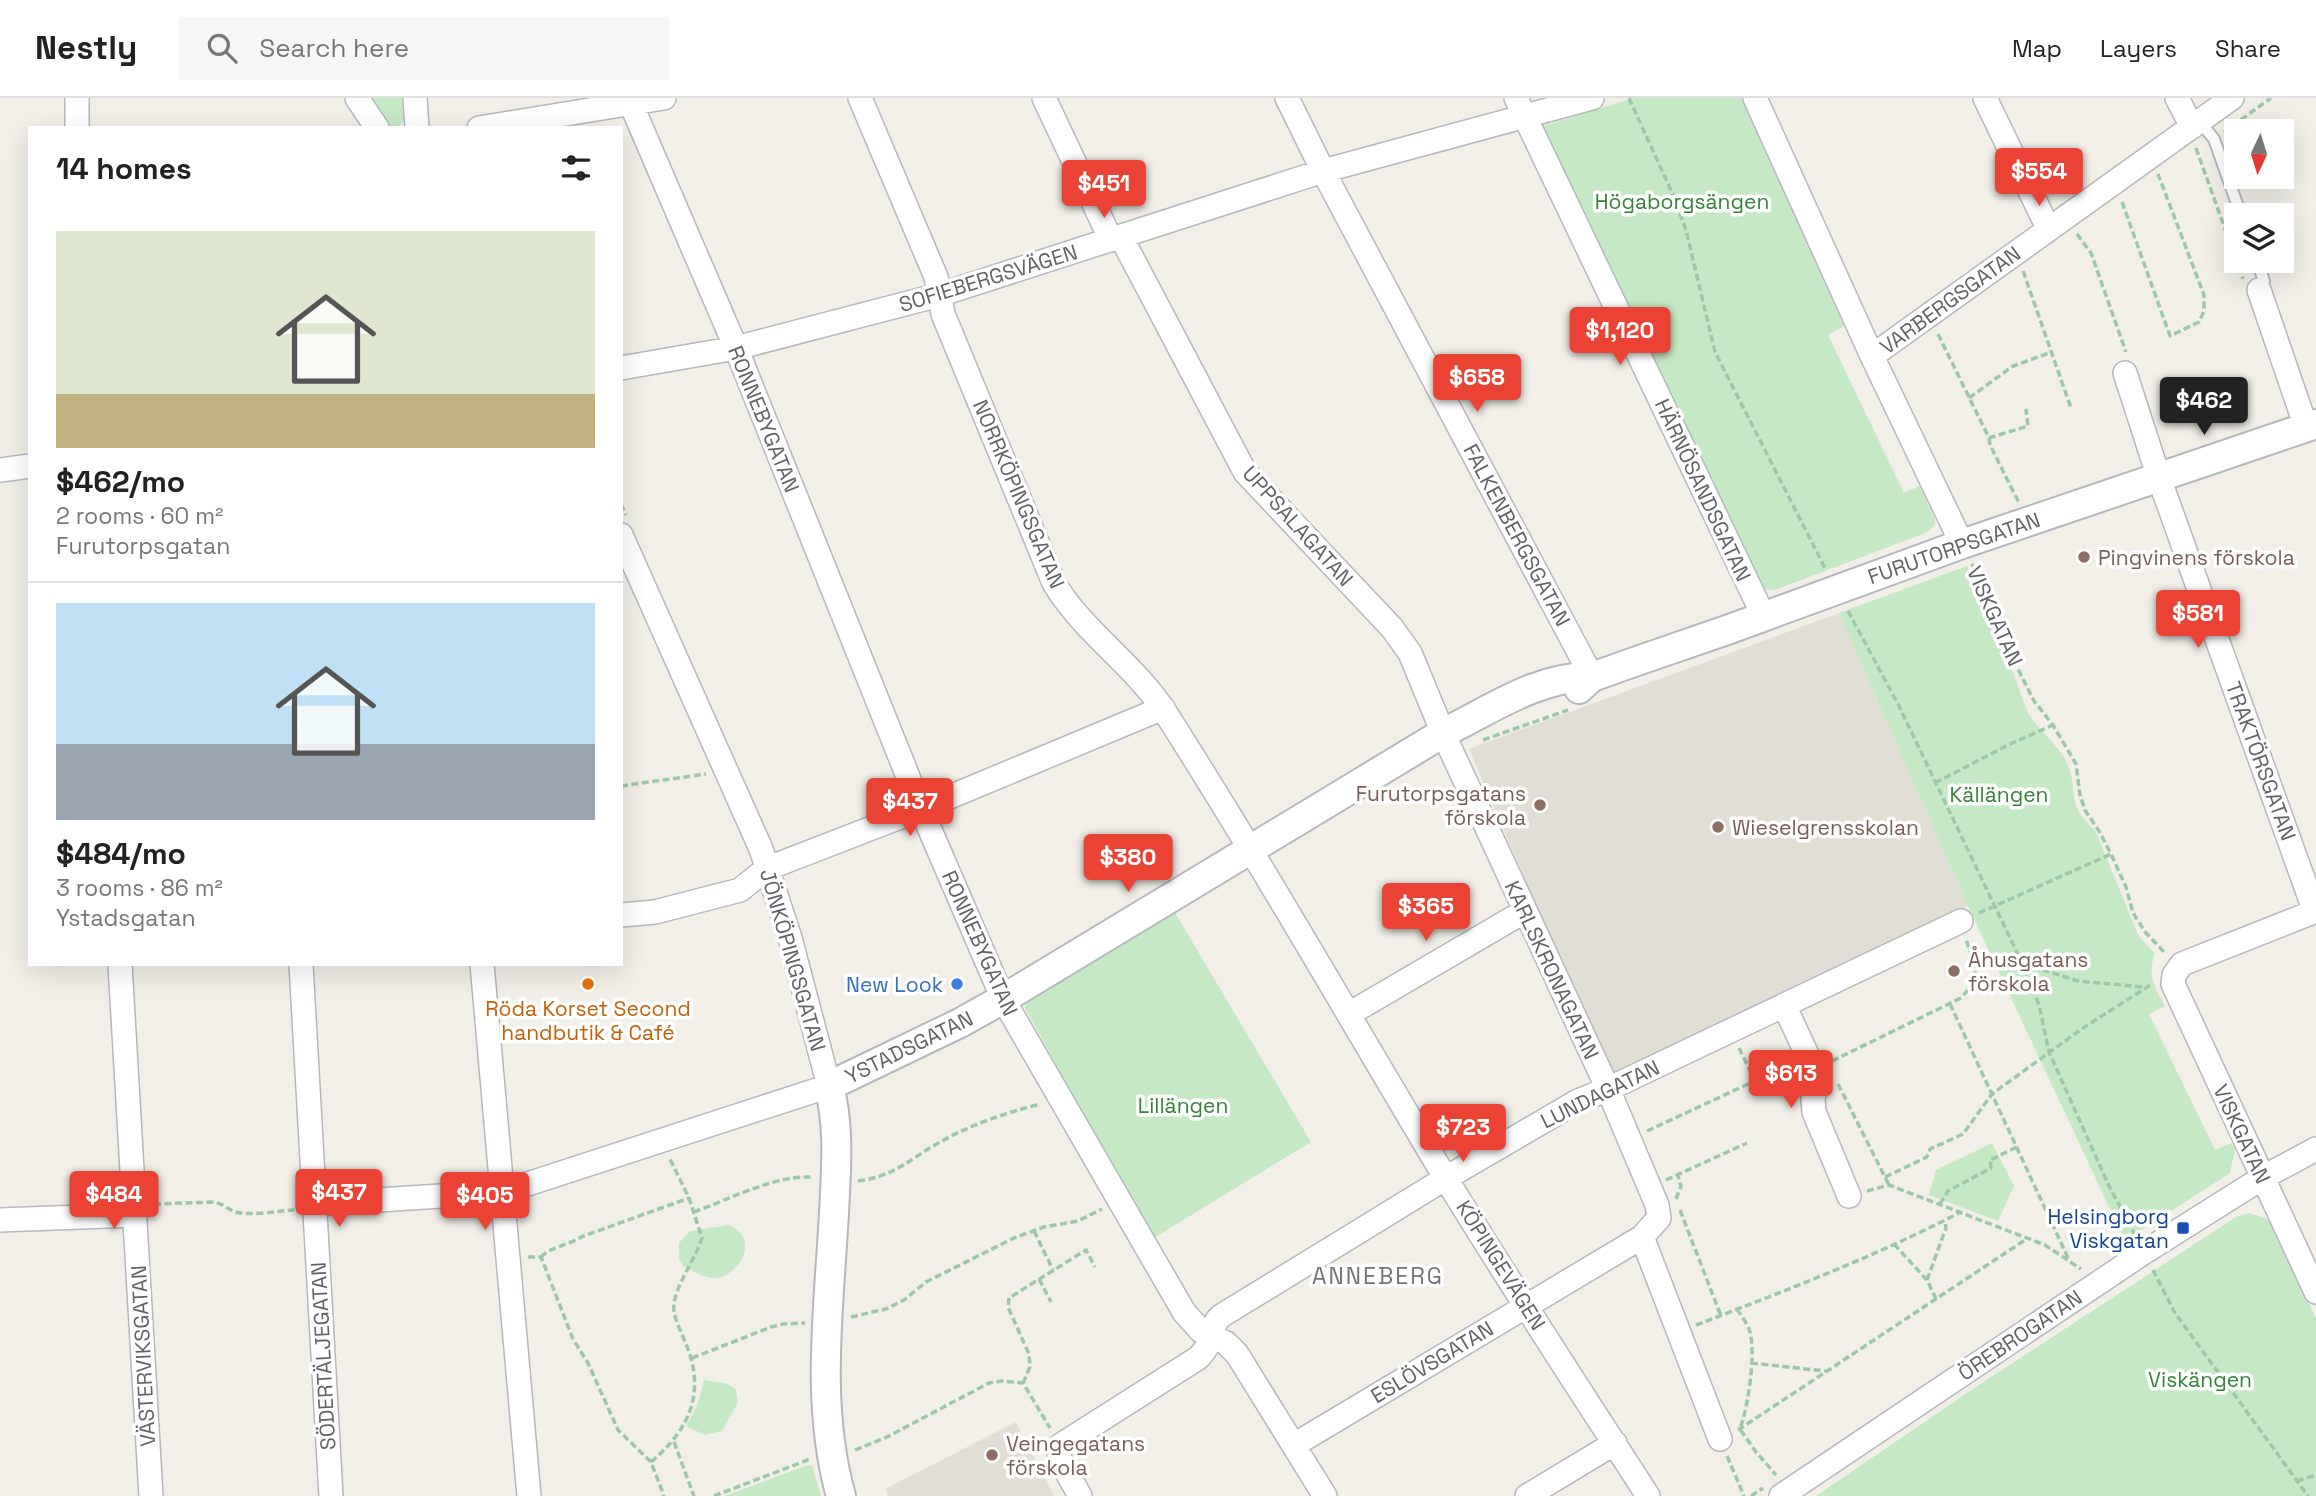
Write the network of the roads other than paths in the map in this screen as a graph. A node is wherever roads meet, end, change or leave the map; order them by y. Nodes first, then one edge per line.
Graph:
1 (78, 98) edge
2 (357, 98) edge
3 (415, 98) edge
4 (664, 98) edge
5 (860, 98) edge
6 (1044, 98) edge
7 (1287, 98) edge
8 (1592, 98) edge
9 (1755, 98) edge
10 (1986, 98) edge
11 (2177, 98) edge
12 (2232, 98) edge
13 (631, 104) junction
14 (1521, 107) edge
15 (77, 126) edge
16 (376, 126) edge
17 (417, 126) edge
18 (493, 126) edge
19 (2200, 133) junction
20 (1323, 171) junction
21 (2235, 203) edge
22 (2048, 228) junction
23 (1116, 238) junction
24 (2261, 273) edge
25 (2259, 290) joint
26 (939, 295) junction
27 (736, 348) junction
28 (1872, 356) junction
29 (623, 368) edge
30 (2126, 373) road end
31 (2313, 427) edge
32 (28, 466) edge
33 (0, 470) edge
34 (2159, 478) junction
35 (623, 539) edge
36 (1962, 544) junction
37 (1764, 617) junction
38 (1592, 677) junction
39 (1163, 708) junction
40 (1443, 733) junction
41 (921, 809) junction
42 (1250, 851) junction
43 (766, 869) junction
44 (1525, 911) junction
45 (2316, 911) edge
46 (623, 915) edge
47 (1961, 921) road end
48 (120, 966) edge
49 (301, 966) edge
50 (482, 966) edge
51 (1003, 999) junction
52 (1784, 1005) junction
53 (1349, 1014) junction
54 (829, 1086) junction
55 (1608, 1090) junction
56 (2316, 1149) edge
57 (1446, 1178) junction
58 (2262, 1178) junction
59 (503, 1192) junction
60 (1849, 1196) road end
61 (316, 1204) junction
62 (134, 1210) junction
63 (0, 1220) edge
64 (1642, 1237) junction
65 (2316, 1292) edge
66 (1526, 1305) junction
67 (1213, 1337) junction
68 (1720, 1440) road end
69 (1615, 1443) junction
70 (1294, 1445) junction
71 (151, 1496) edge
72 (331, 1496) edge
73 (529, 1496) edge
74 (841, 1496) edge
75 (1080, 1496) edge
76 (1325, 1496) edge
77 (1527, 1496) edge
78 (1648, 1496) edge
79 (1781, 1496) edge

1 - 15 street
2 - 16 street
3 - 17 street
4 - 13 street
5 - 26 street, NORRKÖPINGSGATAN
6 - 23 street, UPPSALAGATAN
7 - 20 street, FALKENBERGSGATAN
8 - 14 street, SOFIEBERGSVÄGEN
9 - 28 street, VISKGATAN
10 - 22 street
11 - 19 street
12 - 19 street, VARBERGSGATAN
13 - 18 street
13 - 27 street, RONNEBYGATAN
14 - 20 street, SOFIEBERGSVÄGEN
14 - 37 street, HÄRNÖSANDSGATAN
19 - 21 lane
19 - 22 street, VARBERGSGATAN
20 - 23 street, SOFIEBERGSVÄGEN
20 - 38 street, FALKENBERGSGATAN
22 - 28 street, VARBERGSGATAN
23 - 26 street, SOFIEBERGSVÄGEN
23 - 40 street, UPPSALAGATAN
24 - 25 lane
25 - 31 street
26 - 27 street, SOFIEBERGSVÄGEN
26 - 39 street, NORRKÖPINGSGATAN
27 - 29 street, SOFIEBERGSVÄGEN
27 - 41 street, RONNEBYGATAN
28 - 36 street, VISKGATAN
30 - 34 street, TRAKTÖRSGATAN
31 - 34 street, FURUTORPSGATAN
32 - 33 street
34 - 36 street, FURUTORPSGATAN
34 - 45 street, TRAKTÖRSGATAN
35 - 43 street, JÖNKÖPINGSGATAN
36 - 37 street, FURUTORPSGATAN
37 - 38 street, FURUTORPSGATAN
38 - 40 street, FURUTORPSGATAN
39 - 41 street
39 - 42 street, NORRKÖPINGSGATAN
40 - 42 street, YSTADSGATAN
40 - 44 street, KARLSKRONAGATAN
41 - 43 street
41 - 51 street, RONNEBYGATAN
42 - 51 street, YSTADSGATAN
42 - 53 street, KÖPINGEVÄGEN
43 - 46 street
43 - 54 street, JÖNKÖPINGSGATAN
44 - 53 street
44 - 55 street, KARLSKRONAGATAN
45 - 58 street, VISKGATAN
47 - 52 street, LUNDAGATAN
48 - 62 street, VÄSTERVIKSGATAN
49 - 61 street, SÖDERTÄLJEGATAN
50 - 59 street
51 - 54 street, YSTADSGATAN
51 - 67 street, RONNEBYGATAN
52 - 55 street, LUNDAGATAN
52 - 60 street
53 - 57 street, KÖPINGEVÄGEN
54 - 59 street, YSTADSGATAN
54 - 74 street, JÖNKÖPINGSGATAN
55 - 57 street, LUNDAGATAN
55 - 64 street, KARLSKRONAGATAN
56 - 58 street, ÖREBROGATAN
57 - 66 street, KÖPINGEVÄGEN
57 - 67 street, LUNDAGATAN
58 - 65 street, VISKGATAN
58 - 79 street, ÖREBROGATAN
59 - 61 street, YSTADSGATAN
59 - 73 street
61 - 72 street, SÖDERTÄLJEGATAN
62 - 63 street
62 - 71 street, VÄSTERVIKSGATAN
64 - 66 street, ESLÖVSGATAN
64 - 68 street
66 - 69 street, KÖPINGEVÄGEN
66 - 70 street, ESLÖVSGATAN
67 - 70 street, RONNEBYGATAN
67 - 75 street, LUNDAGATAN
69 - 77 street
69 - 78 street, KÖPINGEVÄGEN
70 - 76 street, RONNEBYGATAN

